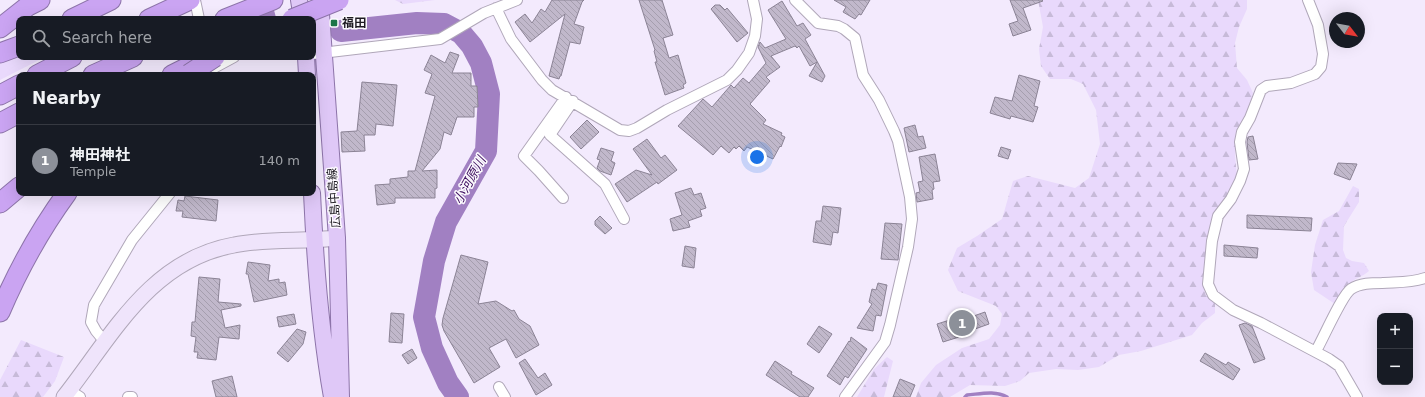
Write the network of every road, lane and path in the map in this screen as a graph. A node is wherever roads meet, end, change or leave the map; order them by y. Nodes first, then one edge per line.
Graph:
1 (40, 0) edge
2 (111, 0) edge
3 (273, 0) edge
4 (299, 0) edge
5 (320, 0) edge
6 (339, 0) edge
7 (517, 0) edge
8 (753, 0) edge
9 (795, 0) edge
10 (1308, 0) edge
11 (189, 1) edge
12 (496, 8) junction
13 (78, 16) edge
14 (156, 16) edge
15 (197, 16) edge
16 (233, 16) edge
17 (299, 16) edge
18 (302, 16) edge
19 (0, 28) edge
20 (319, 53) edge
21 (66, 60) edge
22 (126, 60) edge
23 (222, 60) edge
24 (306, 60) edge
25 (211, 63) edge
26 (43, 72) edge
27 (100, 72) edge
28 (187, 72) edge
29 (307, 72) edge
30 (16, 87) edge
31 (0, 95) edge
32 (569, 99) junction
33 (16, 115) edge
34 (0, 123) edge
35 (16, 190) edge
36 (65, 196) edge
37 (168, 196) edge
38 (312, 196) edge
39 (563, 198) dead end
40 (0, 203) edge
41 (624, 219) dead end
42 (337, 238) junction
43 (314, 240) junction
44 (1425, 278) edge
45 (0, 312) edge
46 (105, 342) junction
47 (1316, 351) junction
48 (499, 388) dead end
49 (71, 395) edge
50 (128, 397) edge
51 (132, 397) edge
52 (332, 397) edge
53 (341, 397) edge
54 (505, 397) edge
55 (845, 397) edge
56 (1357, 397) edge

1 - 19 highway
2 - 13 highway
3 - 16 highway
4 - 18 main road
5 - 20 main road, 広島中島線
6 - 17 highway, bridge
7 - 12 street
8 - 32 street
9 - 55 street
10 - 47 street
11 - 14 highway
11 - 15 street
12 - 20 street
12 - 32 street
20 - 42 main road, 広島中島線
21 - 26 highway
22 - 27 highway
23 - 25 street
24 - 29 main road
25 - 28 highway, bridge
30 - 31 highway
32 - 39 street
32 - 41 street
33 - 34 highway
35 - 40 highway
36 - 45 highway
37 - 46 street
38 - 43 main road, 広島中島線
42 - 43 street
42 - 53 main road, 広島中島線
43 - 46 street
43 - 52 main road, 広島中島線
44 - 47 street
46 - 49 street
47 - 56 street
48 - 54 street
50 - 51 street

